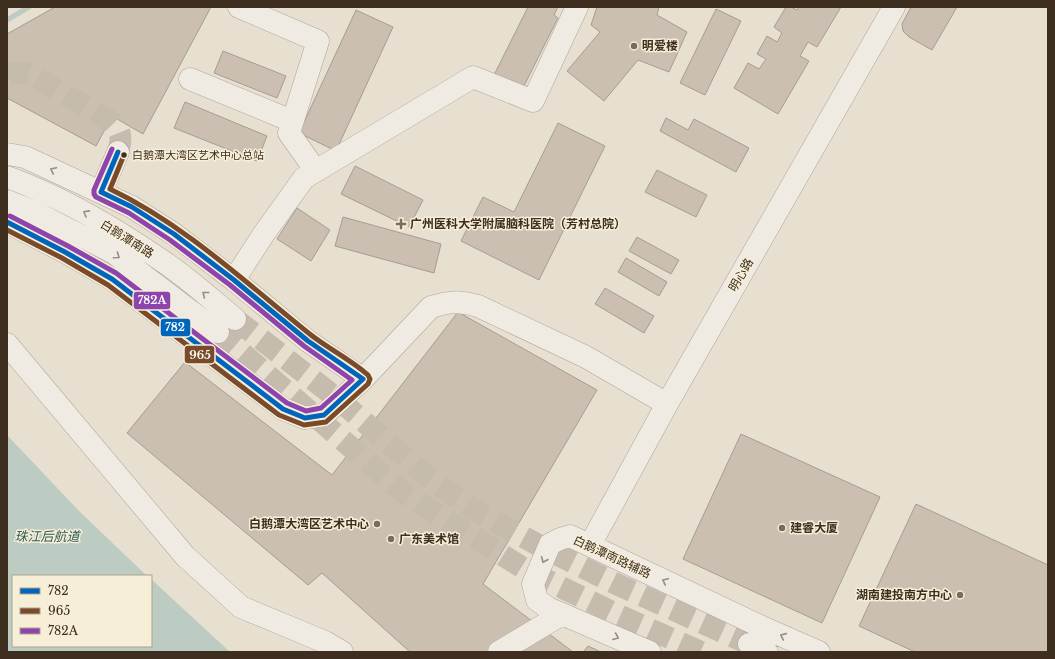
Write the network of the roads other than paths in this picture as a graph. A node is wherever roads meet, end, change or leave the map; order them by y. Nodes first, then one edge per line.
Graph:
1 (239, 7) edge
2 (577, 7) edge
3 (894, 7) edge
4 (190, 79) dead end
5 (292, 121) junction
6 (118, 152) tunnel mouth
7 (7, 154) edge
8 (316, 171) junction
9 (7, 177) edge
10 (101, 192) junction
11 (7, 201) edge
12 (7, 222) edge
13 (234, 280) junction
14 (235, 319) tunnel mouth
15 (218, 332) tunnel mouth
16 (7, 344) edge
17 (363, 379) junction
18 (667, 404) junction
19 (590, 545) junction
20 (554, 619) dead end
21 (342, 652) edge
22 (499, 652) edge
23 (650, 652) edge
24 (819, 652) edge

1 - 5 street
2 - 8 street
3 - 18 street, 明心路
4 - 5 street
5 - 8 street
6 - 10 street
10 -> 7 street
8 - 13 street
14 -> 9 street, 白鹅潭南路
10 - 13 street
11 -> 15 street, 白鹅潭南路
12 - 17 street
13 - 17 street
16 - 21 street
17 - 18 street
18 - 19 street, 明心路
19 -> 23 street, 白鹅潭南路辅路
24 -> 19 street, 白鹅潭南路辅路
20 - 22 street

